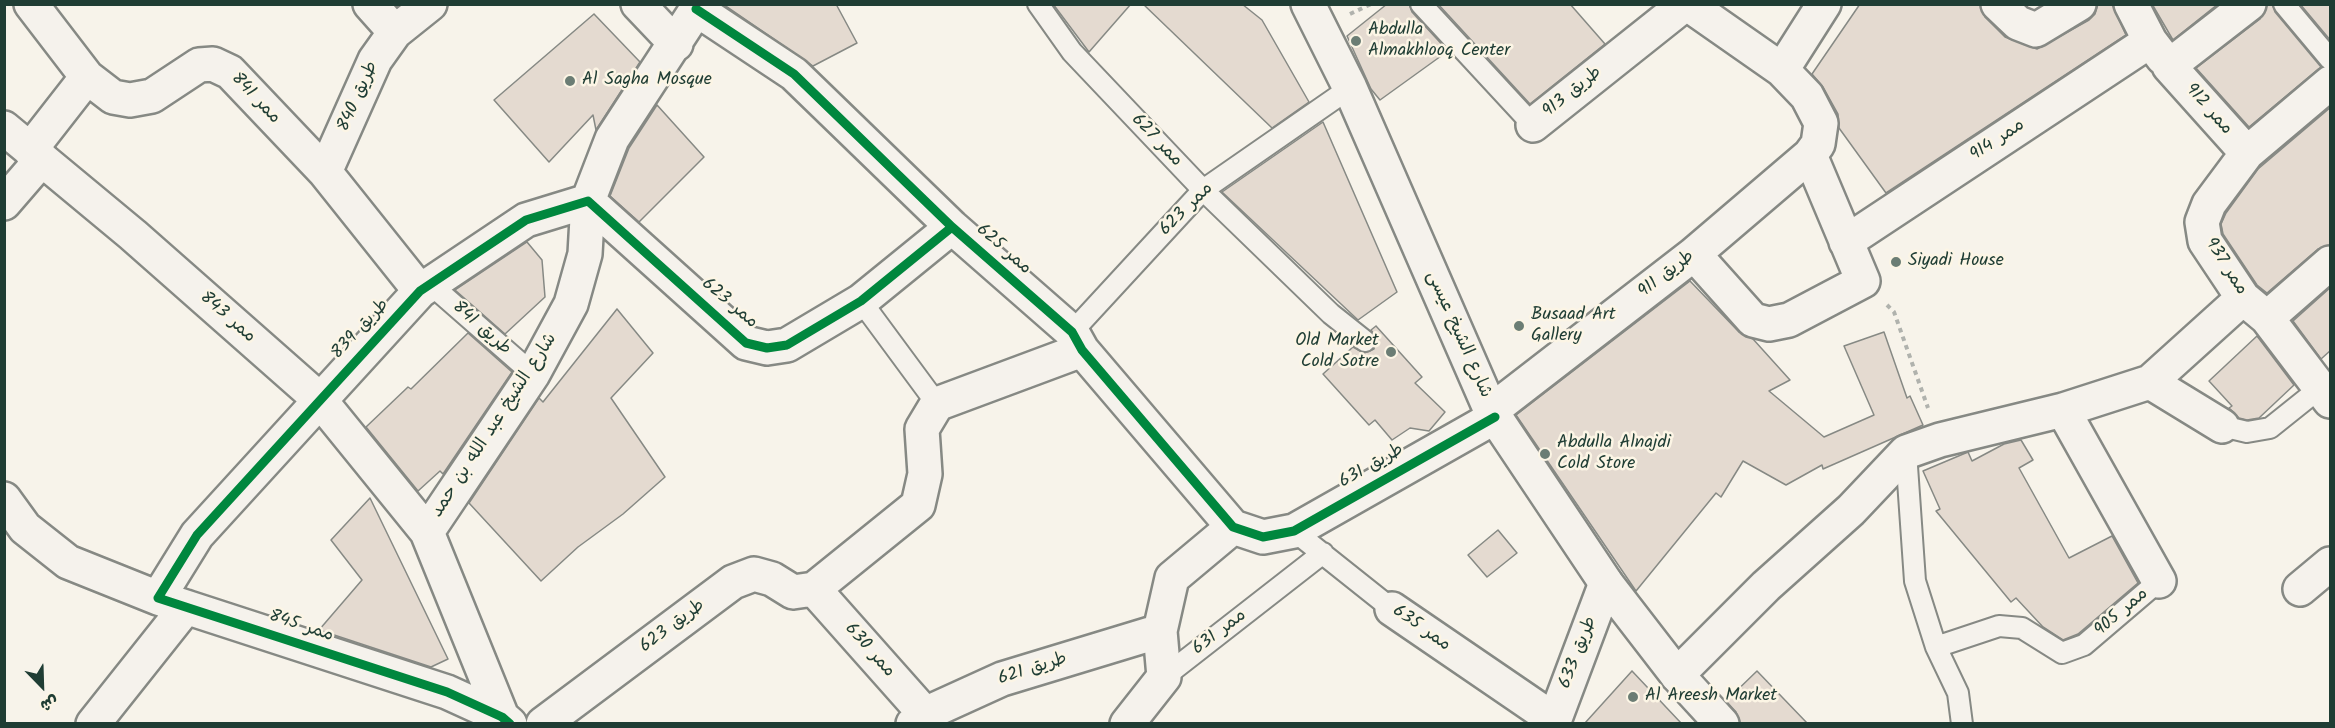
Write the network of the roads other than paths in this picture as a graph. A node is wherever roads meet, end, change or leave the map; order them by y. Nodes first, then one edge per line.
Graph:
1 (31, 4) edge
2 (370, 4) edge
3 (430, 4) edge
4 (638, 4) edge
5 (1038, 4) edge
6 (1308, 4) edge
7 (1421, 4) edge
8 (1824, 4) edge
9 (1998, 4) edge
10 (2079, 4) edge
11 (2132, 4) edge
12 (2249, 4) edge
13 (2284, 4) edge
14 (698, 7) edge
15 (1724, 14) edge
16 (395, 32) junction
17 (2150, 41) junction
18 (676, 44) junction
19 (2331, 59) edge
20 (2169, 66) junction
21 (1782, 70) junction
22 (87, 77) junction
23 (2331, 83) edge
24 (1350, 88) junction
25 (1821, 123) joint
26 (1533, 125) joint
27 (4, 128) edge
28 (2247, 153) junction
29 (36, 155) junction
30 (1810, 155) junction
31 (325, 172) junction
32 (1203, 190) junction
33 (588, 201) junction
34 (4, 203) edge
35 (952, 227) junction
36 (1846, 242) junction
37 (1694, 254) junction
38 (2331, 263) edge
39 (425, 287) junction
40 (861, 301) junction
41 (2255, 308) junction
42 (1077, 341) junction
43 (1365, 341) dead end
44 (533, 374) junction
45 (2150, 382) junction
46 (2325, 395) edge
47 (319, 399) junction
48 (937, 404) junction
49 (2063, 410) junction
50 (1493, 414) junction
51 (2222, 426) joint
52 (1906, 452) junction
53 (4, 499) edge
54 (427, 532) junction
55 (1263, 532) junction
56 (15, 537) edge
57 (1323, 553) junction
58 (2331, 564) edge
59 (2159, 581) joint
60 (1606, 584) junction
61 (814, 589) junction
62 (2300, 590) dead end
63 (172, 602) junction
64 (1392, 609) joint
65 (1160, 631) junction
66 (1936, 648) junction
67 (1677, 675) junction
68 (1164, 677) junction
69 (919, 719) edge
70 (504, 721) edge
71 (1554, 722) edge
72 (93, 723) edge
73 (543, 723) edge
74 (1127, 723) edge
75 (1722, 723) edge
76 (1962, 723) edge

1 - 22 street, ممر 841
2 - 16 street
3 - 16 street, طريق 840
4 - 18 street
5 - 32 lane, ممر 627
6 - 24 street, شارع الشيخ عيسى
7 - 26 lane, طريق 913
8 - 21 street
9 - 10 street
11 - 17 street, ممر 912
12 - 20 street
13 - 19 lane
14 - 18 street, شارع الشيخ عبد الله بن حمد
14 - 35 street, ممر 625
15 - 21 street, طريق 913
15 - 26 street, طريق 913
16 - 31 street, طريق 840
17 - 20 street, ممر 912
17 - 36 street, ممر 914
18 - 33 street, شارع الشيخ عبد الله بن حمد
20 - 28 street, ممر 912
21 - 25 street, طريق 913
22 - 29 street
22 - 31 street, ممر 841
23 - 28 street, ممر 937
24 - 32 lane, ممر 623
24 - 50 street, شارع الشيخ عيسى
25 - 30 street, طريق 911
27 - 29 street, ممر 843
28 - 41 street, ممر 937
29 - 34 street
29 - 47 street, ممر 843
30 - 36 street
30 - 37 street, طريق 911
31 - 39 street, ممر 841
32 - 42 lane, ممر 623
32 - 43 lane, ممر 627
33 - 39 street, طريق 839
33 - 40 street, ممر 623
33 - 44 street, شارع الشيخ عبد الله بن حمد
35 - 40 street, ممر 623
35 - 42 street, ممر 625
36 - 37 street
37 - 50 street, طريق 911
38 - 41 street
39 - 44 lane, طريق 841
39 - 47 street, طريق 839
40 - 48 lane
41 - 45 street
41 - 46 street, ممر 937
42 - 48 street, ممر 623
42 - 55 street, ممر 625
44 - 54 street, شارع الشيخ عبد الله بن حمد
45 - 49 street
45 - 51 street
46 - 51 lane
47 - 54 street, ممر 843
47 - 63 street, طريق 839
48 - 61 street
49 - 52 street
49 - 59 street, ممر 905
50 - 55 street, طريق 631
50 - 60 street, شارع الشيخ عيسى
52 - 66 lane
52 - 67 street
53 - 56 street, ممر 845
54 - 70 street, شارع الشيخ عبد الله بن حمد
55 - 57 lane, ممر 635
55 - 65 street
56 - 63 street, ممر 845
57 - 64 lane, ممر 635
57 - 68 lane, ممر 631
58 - 62 street
59 - 66 lane, ممر 905
60 - 67 street, شارع الشيخ عيسى
60 - 71 street, طريق 633
61 - 69 street, ممر 630
61 - 73 street, طريق 623
63 - 70 street, ممر 845
63 - 72 street
64 - 71 street, ممر 635
65 - 68 street
65 - 69 street, طريق 621
66 - 76 lane
67 - 75 street, شارع الشيخ عيسى
68 - 74 street, ممر 631

